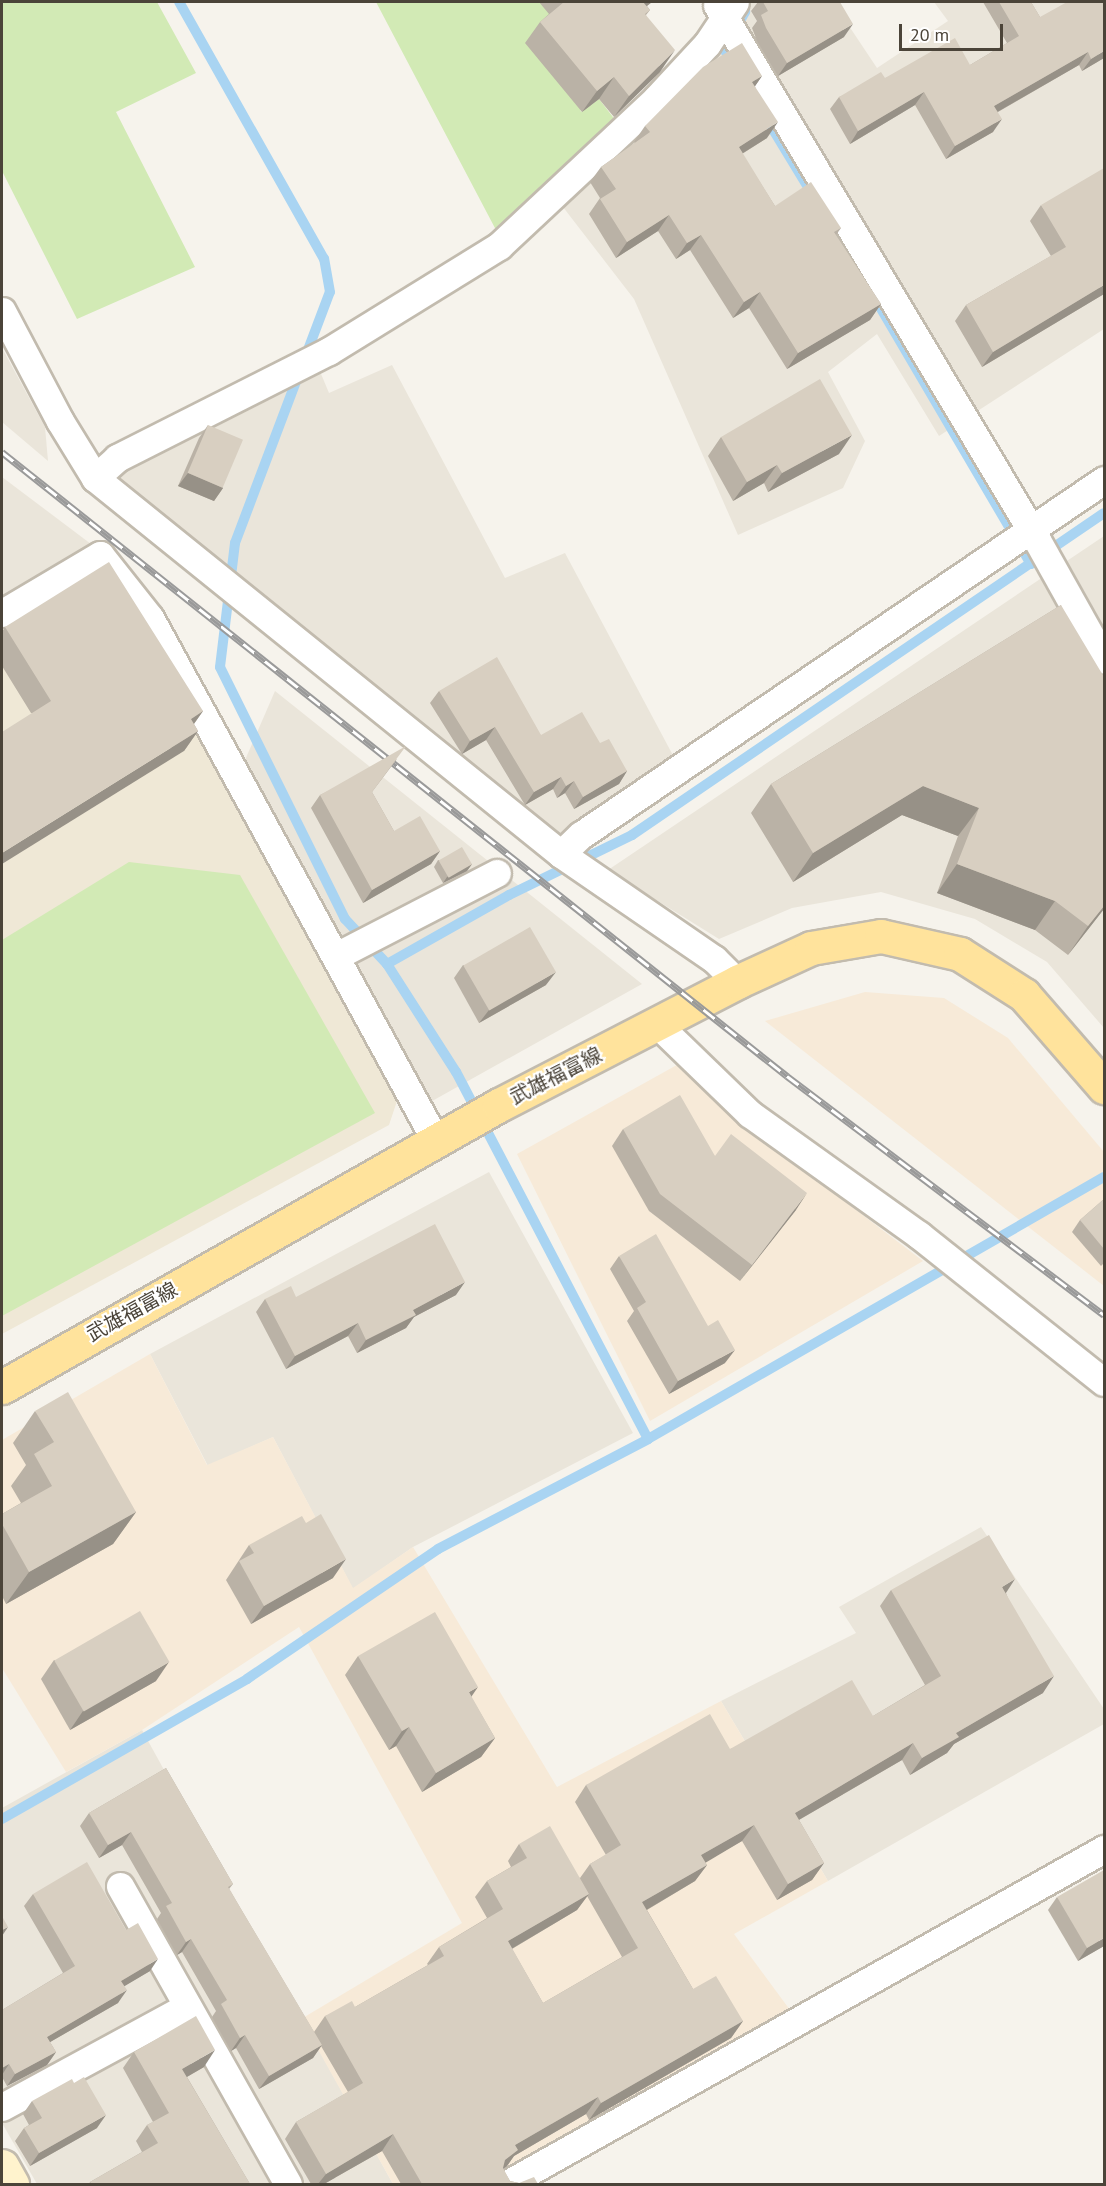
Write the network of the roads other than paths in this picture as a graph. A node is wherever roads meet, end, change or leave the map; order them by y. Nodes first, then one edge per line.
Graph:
1 (729, 16) edge
2 (2, 311) edge
3 (95, 478) junction
4 (1104, 480) edge
5 (1031, 534) junction
6 (2, 613) edge
7 (1104, 660) edge
8 (561, 854) junction
9 (497, 873) dead end
10 (343, 953) junction
11 (736, 982) junction
12 (657, 1024) junction
13 (1104, 1087) edge
14 (449, 1136) junction
15 (1104, 1382) edge
16 (2, 1387) edge
17 (1104, 1849) edge
18 (120, 1886) dead end
19 (186, 2007) junction
20 (2, 2108) edge
21 (2, 2166) edge
22 (12, 2184) edge
23 (288, 2184) edge
24 (507, 2184) edge

1 - 3 street
1 - 5 street
2 - 3 street
3 - 8 street
4 - 5 street
5 - 7 street
5 - 8 street
6 - 10 street
8 - 11 street
9 - 10 street
10 - 14 street
11 - 12 main road, 武雄福富線
11 - 13 main road, 武雄福富線
12 - 14 main road, 武雄福富線
12 - 15 street
14 - 16 main road, 武雄福富線
17 - 24 street
18 - 19 street
19 - 20 street
19 - 23 street
21 - 22 street

